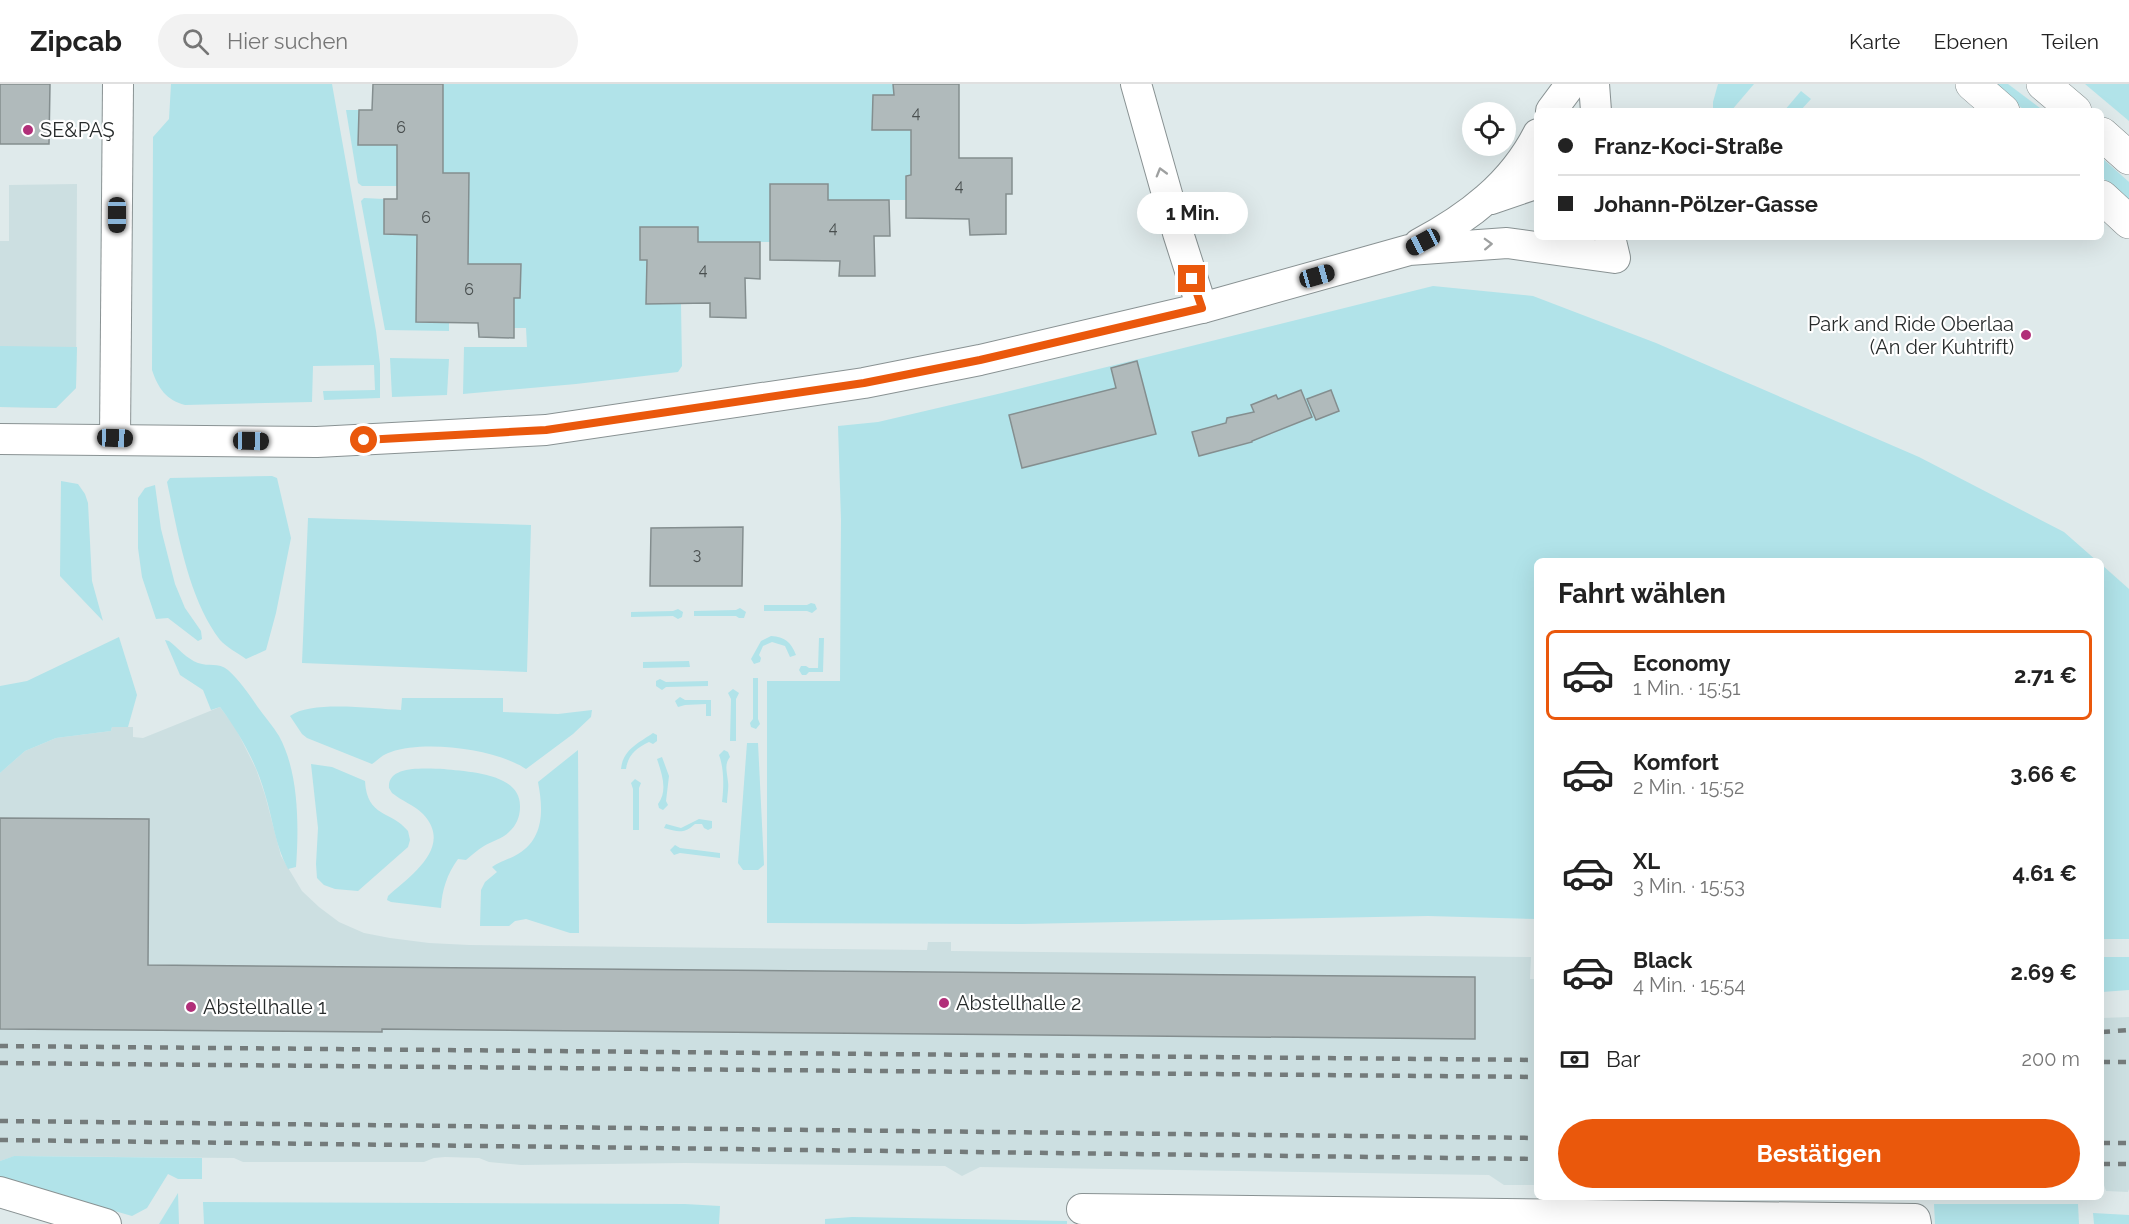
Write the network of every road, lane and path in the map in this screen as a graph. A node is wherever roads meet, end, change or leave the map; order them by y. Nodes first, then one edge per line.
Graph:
1 (118, 84) edge
2 (1136, 84) edge
3 (1571, 84) edge
4 (1594, 84) edge
5 (1972, 84) edge
6 (2043, 84) edge
7 (1553, 108) edge
8 (1596, 108) edge
9 (2000, 108) edge
10 (2071, 108) edge
11 (2104, 136) edge
12 (1534, 140) edge
13 (2129, 158) edge
14 (1534, 184) edge
15 (2104, 199) edge
16 (1486, 202) junction
17 (2129, 222) edge
18 (1613, 247) edge
19 (1409, 250) junction
20 (1202, 308) junction
21 (0, 438) edge
22 (115, 438) junction
23 (0, 1192) edge
24 (1082, 1209) dead end
25 (1916, 1222) edge
26 (106, 1224) edge

1 - 22 street
20 -> 2 street
3 - 7 street
4 - 8 street
5 - 9 main road
6 - 10 main road
11 - 13 main road
12 - 16 street
14 - 16 street
15 - 17 main road
16 - 19 street
19 -> 18 street
19 - 20 street
20 - 22 street
21 - 22 street
23 - 26 street
24 - 25 street

